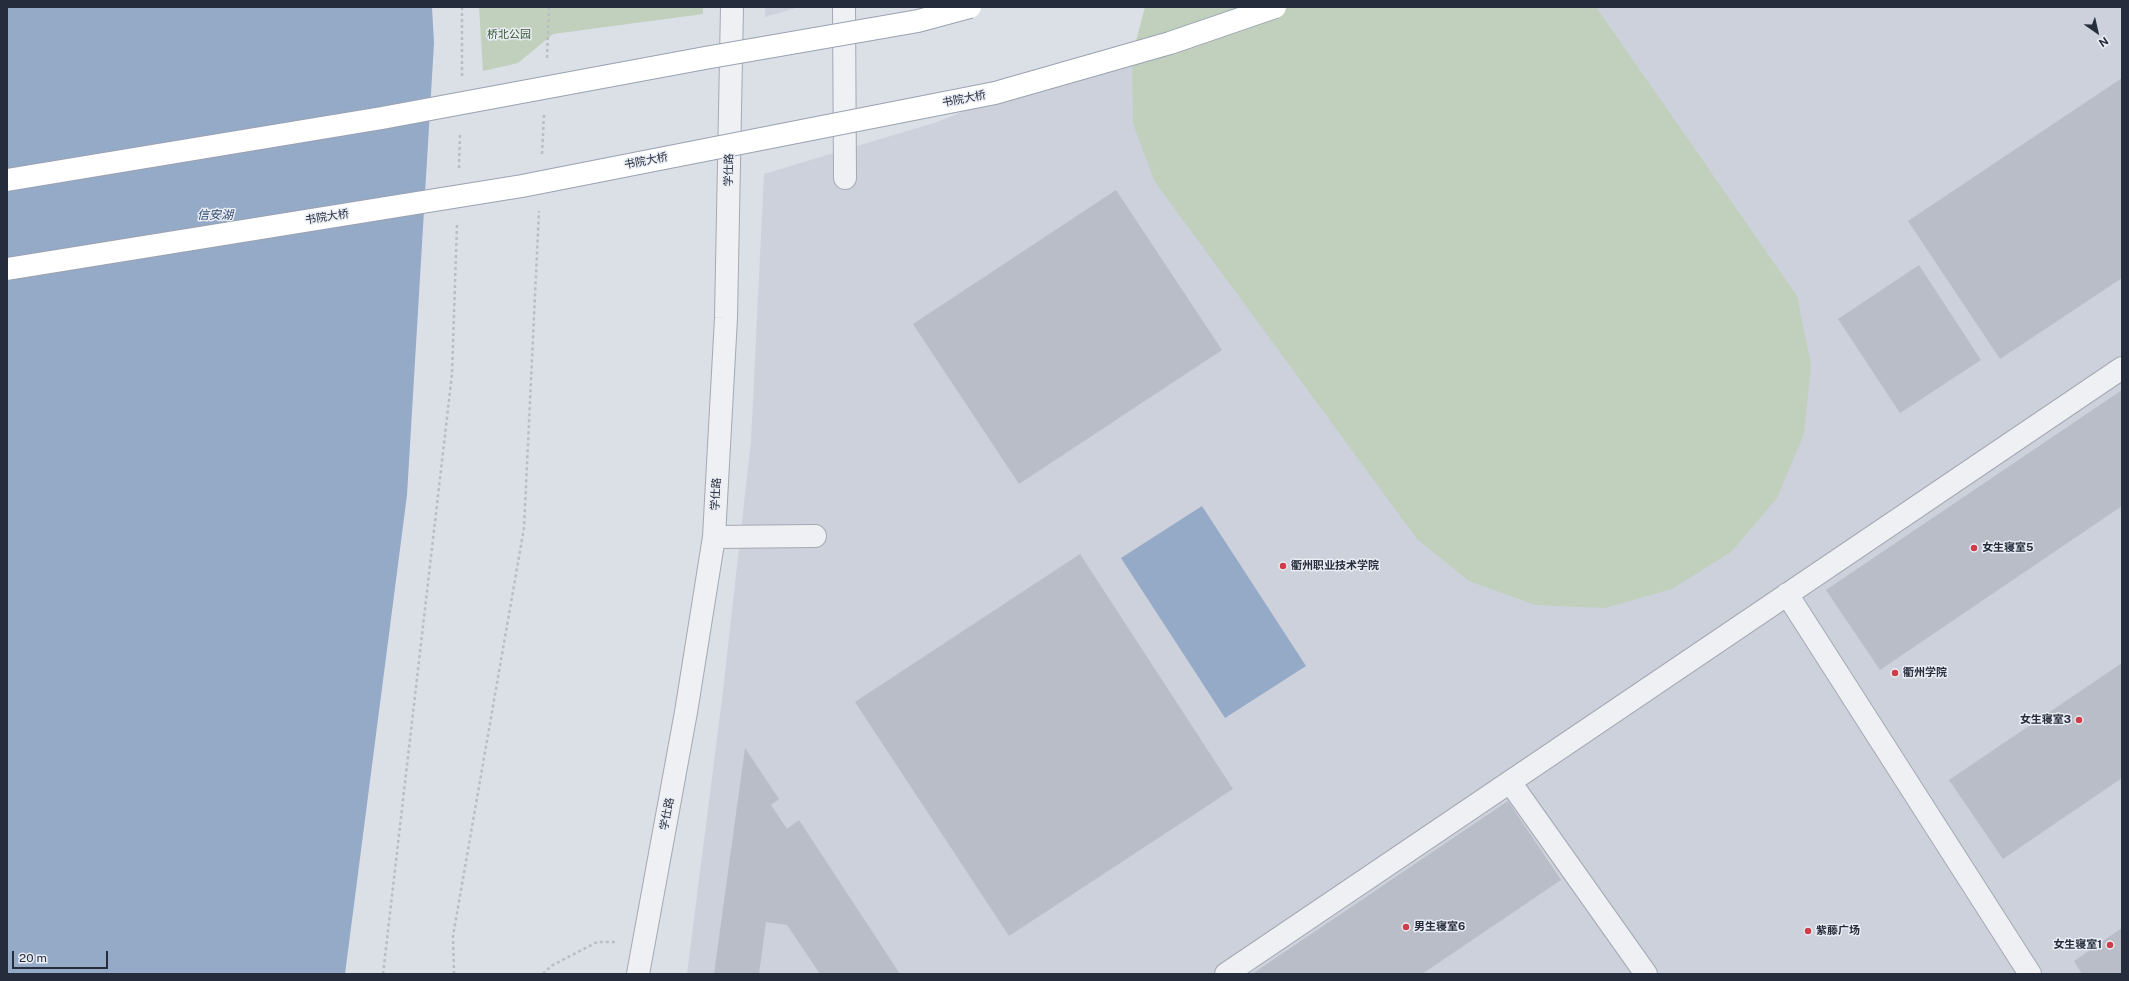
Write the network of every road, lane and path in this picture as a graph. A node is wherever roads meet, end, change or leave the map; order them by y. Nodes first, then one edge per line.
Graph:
1 (462, 7) edge
2 (549, 7) edge
3 (732, 7) edge
4 (844, 7) edge
5 (970, 7) edge
6 (1275, 7) edge
7 (546, 62) dead end
8 (461, 82) dead end
9 (544, 110) dead end
10 (460, 130) dead end
11 (542, 157) dead end
12 (459, 169) dead end
13 (845, 178) dead end
14 (7, 180) edge
15 (540, 204) dead end
16 (457, 216) dead end
17 (7, 269) edge
18 (2122, 368) edge
19 (815, 536) dead end
20 (714, 537) junction
21 (1788, 594) junction
22 (1510, 782) junction
23 (643, 942) junction
24 (384, 974) edge
25 (454, 974) edge
26 (543, 974) edge
27 (638, 974) edge
28 (1226, 974) edge
29 (1646, 974) edge
30 (2030, 974) edge

1 - 8 path
2 - 7 path
3 - 20 street, 学仕路
4 - 13 street
5 - 14 main road, bridge
6 - 17 main road, 书院大桥, bridge
9 - 11 path
10 - 12 path
15 - 25 path
16 - 24 path
18 - 21 street
19 - 20 street
20 - 23 street, 学仕路
21 - 22 street
21 - 30 street
22 - 28 street
22 - 29 street
23 - 26 path
23 - 27 street, 学仕路

